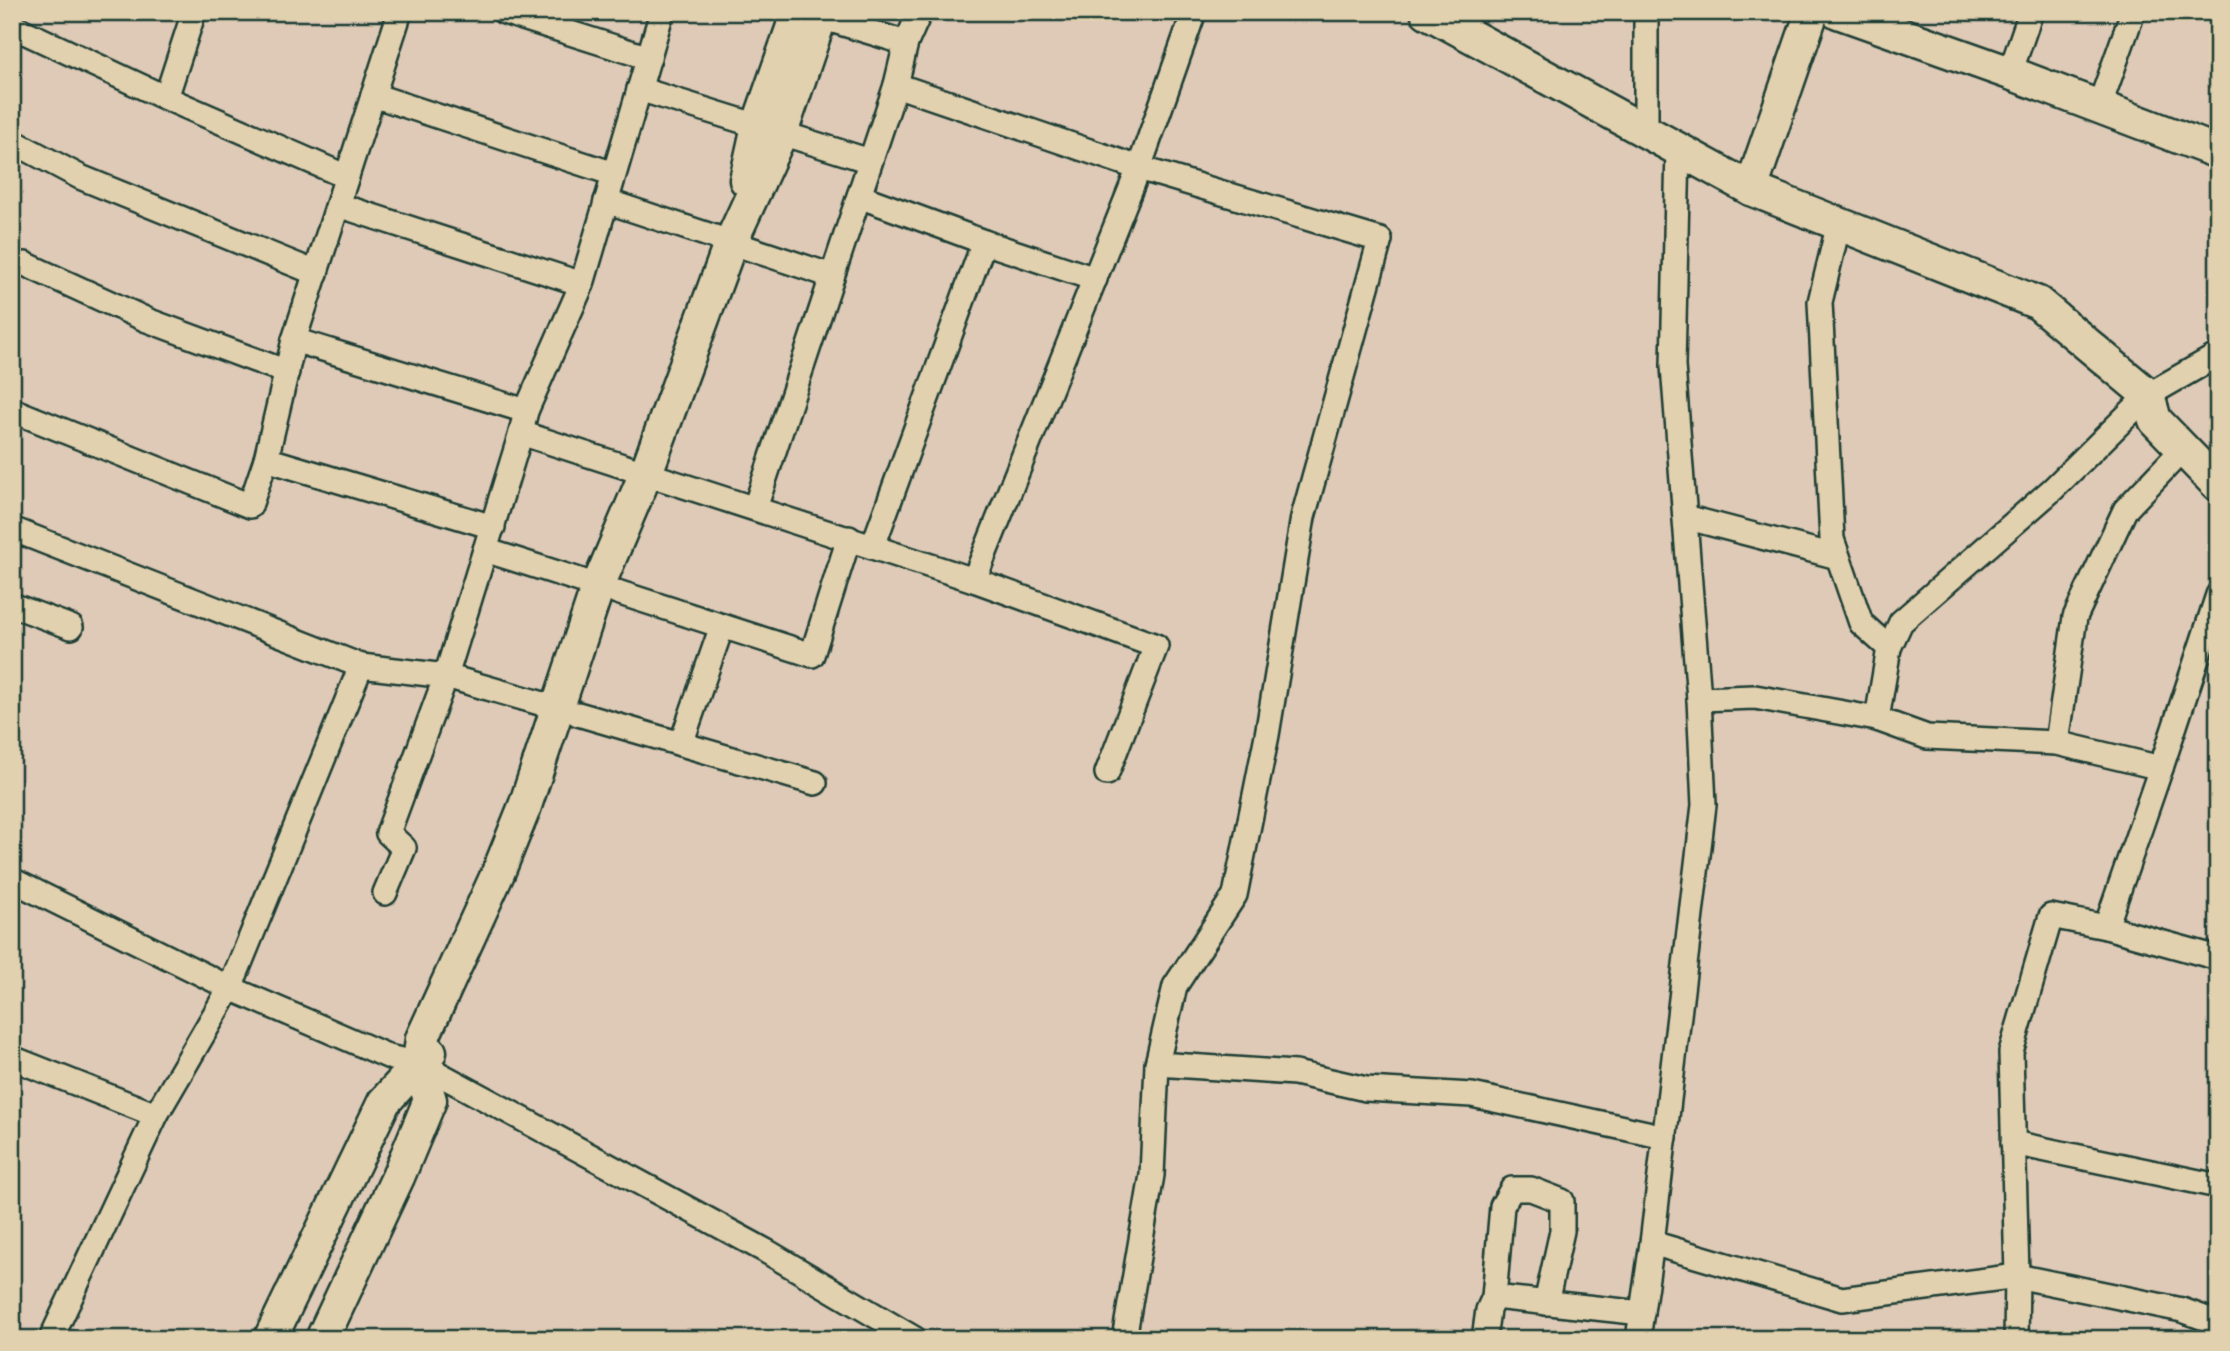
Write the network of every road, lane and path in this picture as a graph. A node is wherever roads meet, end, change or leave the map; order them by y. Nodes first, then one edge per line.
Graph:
1 (194, 12) edge
2 (400, 12) edge
3 (504, 12) edge
4 (662, 12) edge
5 (919, 12) edge
6 (1194, 12) edge
7 (1427, 12) edge
8 (1646, 12) edge
9 (1812, 12) edge
10 (1838, 12) edge
11 (2031, 12) edge
12 (2133, 12) edge
13 (814, 14) edge
14 (12, 26) edge
15 (906, 43) junction
16 (649, 58) junction
17 (2010, 73) junction
18 (896, 85) junction
19 (639, 89) junction
20 (373, 95) junction
21 (166, 98) junction
22 (2098, 107) junction
23 (770, 130) junction
24 (1646, 131) junction
25 (12, 141) edge
26 (1678, 149) junction
27 (2218, 152) edge
28 (870, 161) junction
29 (1139, 168) junction
30 (614, 174) junction
31 (347, 177) junction
32 (1751, 189) junction
33 (859, 196) junction
34 (606, 201) junction
35 (338, 205) junction
36 (1839, 223) junction
37 (731, 242) junction
38 (984, 242) junction
39 (25, 264) dead end
40 (316, 273) junction
41 (832, 276) junction
42 (1095, 279) junction
43 (582, 284) junction
44 (294, 340) junction
45 (2218, 355) edge
46 (287, 372) junction
47 (2148, 395) junction
48 (12, 410) edge
49 (524, 422) junction
50 (2183, 449) junction
51 (266, 459) junction
52 (646, 473) junction
53 (2218, 485) edge
54 (755, 508) junction
55 (1685, 517) junction
56 (493, 527) junction
57 (12, 529) edge
58 (849, 538) junction
59 (873, 545) junction
60 (485, 550) junction
61 (1838, 557) junction
62 (974, 579) junction
63 (608, 589) junction
64 (2218, 594) edge
65 (12, 605) edge
66 (722, 626) junction
67 (71, 627) dead end
68 (1889, 648) junction
69 (361, 666) junction
70 (446, 676) junction
71 (1699, 699) junction
72 (568, 711) junction
73 (1877, 719) junction
74 (2057, 743) junction
75 (681, 744) junction
76 (2161, 768) junction
77 (1107, 773) dead end
78 (815, 783) dead end
79 (12, 880) edge
80 (385, 893) dead end
81 (2106, 927) junction
82 (2218, 958) edge
83 (230, 988) junction
84 (12, 1058) edge
85 (419, 1063) junction
86 (1157, 1064) junction
87 (156, 1115) junction
88 (1665, 1137) junction
89 (2013, 1143) junction
90 (2218, 1186) edge
91 (1653, 1243) junction
92 (2017, 1276) junction
93 (1494, 1297) junction
94 (1546, 1303) junction
95 (1642, 1313) junction
96 (2218, 1323) edge
97 (1127, 1338) edge
98 (51, 1339) edge
99 (270, 1339) edge
100 (322, 1339) edge
101 (915, 1339) edge
102 (1484, 1339) edge
103 (1638, 1339) edge
104 (2016, 1339) edge

1 - 21 street
2 - 20 street
3 - 16 street
4 - 16 street
5 - 15 street
6 - 29 street
7 - 24 street
8 - 24 street
9 - 32 street
10 - 17 street
11 - 17 street
12 - 22 street
13 - 15 street
13 - 23 street
14 - 21 street
15 - 18 street
16 - 19 street
17 - 22 street
18 - 28 street
18 - 29 street
19 - 23 street
19 - 30 street
20 - 30 street
20 - 31 street
21 - 31 street
22 - 27 street
23 - 28 street
23 - 37 street
24 - 26 street
25 - 40 street
26 - 32 street
26 - 55 street
28 - 33 street
29 - 42 street
29 - 86 street
30 - 34 street
31 - 35 street
32 - 36 street
33 - 38 street
33 - 41 street
34 - 37 street
34 - 43 street
35 - 40 street
35 - 43 street
36 - 47 street
36 - 61 street
37 - 41 street
37 - 52 street
38 - 42 street
38 - 59 street
39 - 46 street
40 - 44 street
41 - 54 street
42 - 62 street
43 - 49 street
44 - 46 street
44 - 49 street
45 - 47 street
46 - 51 street
47 - 50 street
47 - 68 street
48 - 51 street
49 - 52 street
49 - 56 street
50 - 53 street
50 - 74 street
51 - 56 street
52 - 54 street
52 - 63 street
54 - 58 street
55 - 61 street
55 - 71 street
56 - 60 street
57 - 69 street
58 - 59 street
58 - 66 street
59 - 62 street
60 - 63 street
60 - 70 street
61 - 68 street
62 - 77 street
63 - 66 street
63 - 72 street
64 - 76 street
65 - 67 street
66 - 75 street
68 - 73 street
69 - 70 street
69 - 83 street
70 - 72 street
70 - 80 street
71 - 73 street
71 - 88 street
72 - 75 street
72 - 85 street
73 - 74 street
74 - 76 street
75 - 78 street
76 - 81 street
79 - 83 street
81 - 82 street
81 - 89 street
83 - 85 street
83 - 87 street
84 - 87 street
85 - 99 street
85 - 100 street
85 - 101 street
86 - 88 street
86 - 97 street
87 - 98 street
88 - 91 street
89 - 90 street
89 - 92 street
91 - 92 street
91 - 95 street
92 - 96 street
92 - 104 street
93 - 94 street
93 - 94 street
93 - 102 street
94 - 95 street
95 - 103 street

